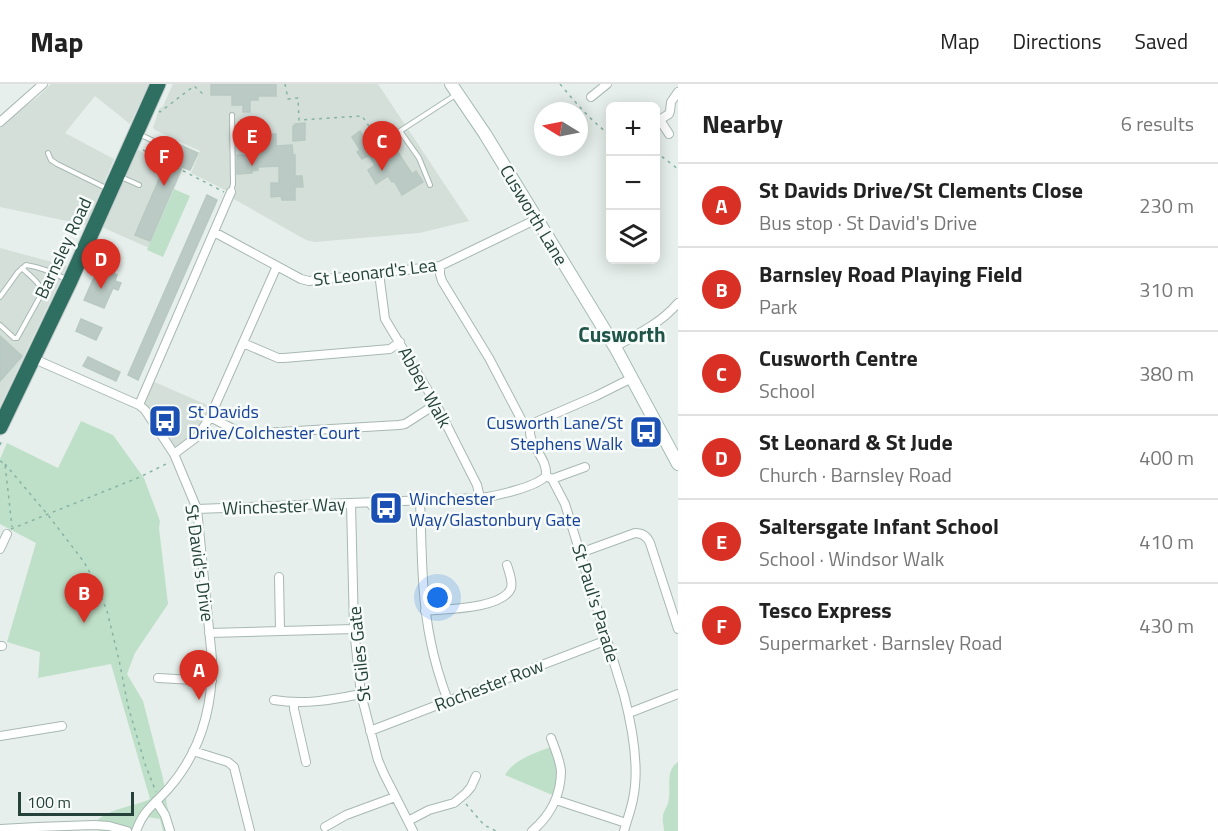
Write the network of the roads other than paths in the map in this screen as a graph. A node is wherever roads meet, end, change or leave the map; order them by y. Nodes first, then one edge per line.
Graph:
1 (42, 84) edge
2 (158, 84) edge
3 (607, 84) edge
4 (454, 89) edge
5 (678, 92) edge
6 (591, 97) dead end
7 (232, 115) dead end
8 (660, 120) edge
9 (0, 122) edge
10 (660, 123) edge
11 (400, 131) junction
12 (669, 134) dead end
13 (134, 139) junction
14 (380, 144) road end
15 (168, 148) dead end
16 (48, 153) dead end
17 (118, 175) junction
18 (139, 185) dead end
19 (430, 185) dead end
20 (111, 191) junction
21 (230, 194) joint
22 (537, 219) junction
23 (214, 232) junction
24 (277, 266) junction
25 (440, 266) junction
26 (22, 268) junction
27 (379, 273) junction
28 (70, 281) junction
29 (0, 297) edge
30 (678, 303) edge
31 (0, 325) edge
32 (400, 342) junction
33 (243, 343) junction
34 (615, 347) junction
35 (33, 358) junction
36 (632, 378) junction
37 (436, 404) junction
38 (140, 405) junction
39 (210, 417) junction
40 (0, 427) edge
41 (530, 429) junction
42 (175, 456) junction
43 (678, 464) edge
44 (585, 467) dead end
45 (549, 478) junction
46 (480, 498) junction
47 (420, 500) junction
48 (351, 503) junction
49 (197, 509) junction
50 (9, 531) road end
51 (0, 549) edge
52 (580, 553) junction
53 (506, 563) dead end
54 (278, 575) dead end
55 (425, 611) junction
56 (354, 629) junction
57 (678, 629) edge
58 (280, 631) junction
59 (210, 633) junction
60 (607, 640) junction
61 (158, 678) dead end
62 (212, 681) junction
63 (361, 694) junction
64 (678, 694) edge
65 (274, 700) dead end
66 (448, 701) junction
67 (294, 703) junction
68 (628, 713) junction
69 (62, 726) dead end
70 (370, 731) junction
71 (0, 736) edge
72 (551, 738) dead end
73 (194, 751) junction
74 (306, 762) dead end
75 (476, 776) dead end
76 (396, 797) junction
77 (157, 800) junction
78 (556, 800) junction
79 (408, 821) junction
80 (330, 827) edge
81 (625, 827) edge
82 (38, 829) edge
83 (0, 830) edge
84 (127, 831) edge
85 (135, 831) edge
86 (170, 831) edge
87 (250, 831) edge
88 (413, 831) edge
89 (532, 831) edge

1 - 9 street
2 - 13 highway, Barnsley Road
3 - 6 street
4 - 11 lane
4 - 22 street, Cusworth Lane
5 - 8 street
7 - 21 lane
10 - 12 street
11 - 14 lane
11 - 19 lane
13 - 15 lane
13 - 17 highway, Barnsley Road
16 - 20 lane
17 - 18 lane
17 - 20 highway, Barnsley Road
20 - 28 highway, Barnsley Road
21 - 23 street
22 - 25 street, St Leonard's Lea
22 - 34 street, Cusworth Lane
23 - 24 street, St Leonard's Lea
23 - 38 street
24 - 27 street, St Leonard's Lea
24 - 33 street
25 - 27 street, St Leonard's Lea
25 - 41 street, St Paul's Parade
26 - 28 lane
26 - 29 lane
26 - 31 lane
27 - 32 street, Abbey Walk
28 - 35 highway, Barnsley Road
30 - 34 street
32 - 33 street
32 - 37 street, Abbey Walk
33 - 39 street
34 - 36 street, Cusworth Lane
35 - 38 street
35 - 40 highway, Barnsley Road
36 - 41 street
36 - 43 street
37 - 39 street
37 - 46 street, Abbey Walk
38 - 42 street, St David's Drive
39 - 42 street
41 - 45 street, St Paul's Parade
42 - 49 street, St David's Drive
44 - 45 street, Winchester Way
45 - 46 street, Winchester Way
45 - 52 street, St Paul's Parade
46 - 47 street, Winchester Way
47 - 48 street, Winchester Way
47 - 55 street
48 - 49 street, Winchester Way
48 - 56 street, St Giles Gate
49 - 59 street, St David's Drive
50 - 51 street
52 - 57 street
52 - 60 street, St Paul's Parade
53 - 55 street
54 - 58 street
55 - 66 street
56 - 58 street
56 - 63 street, St Giles Gate
58 - 59 street
59 - 62 street, St David's Drive
60 - 66 street, Rochester Row
60 - 68 street, St Paul's Parade
61 - 62 street
62 - 73 street, St David's Drive
63 - 67 street
63 - 70 street, St Giles Gate
64 - 68 street
65 - 67 street
66 - 70 street, Rochester Row
67 - 74 street
68 - 81 street, St Paul's Parade
69 - 71 street
70 - 76 street, St Giles Gate
72 - 78 street
73 - 77 street, St David's Drive
73 - 87 street
75 - 79 street
76 - 79 street, St Giles Gate
76 - 80 street
77 - 85 street, St David's Drive
77 - 86 street
78 - 81 street
78 - 89 street
79 - 88 street, St Giles Gate
82 - 83 street
82 - 84 street

